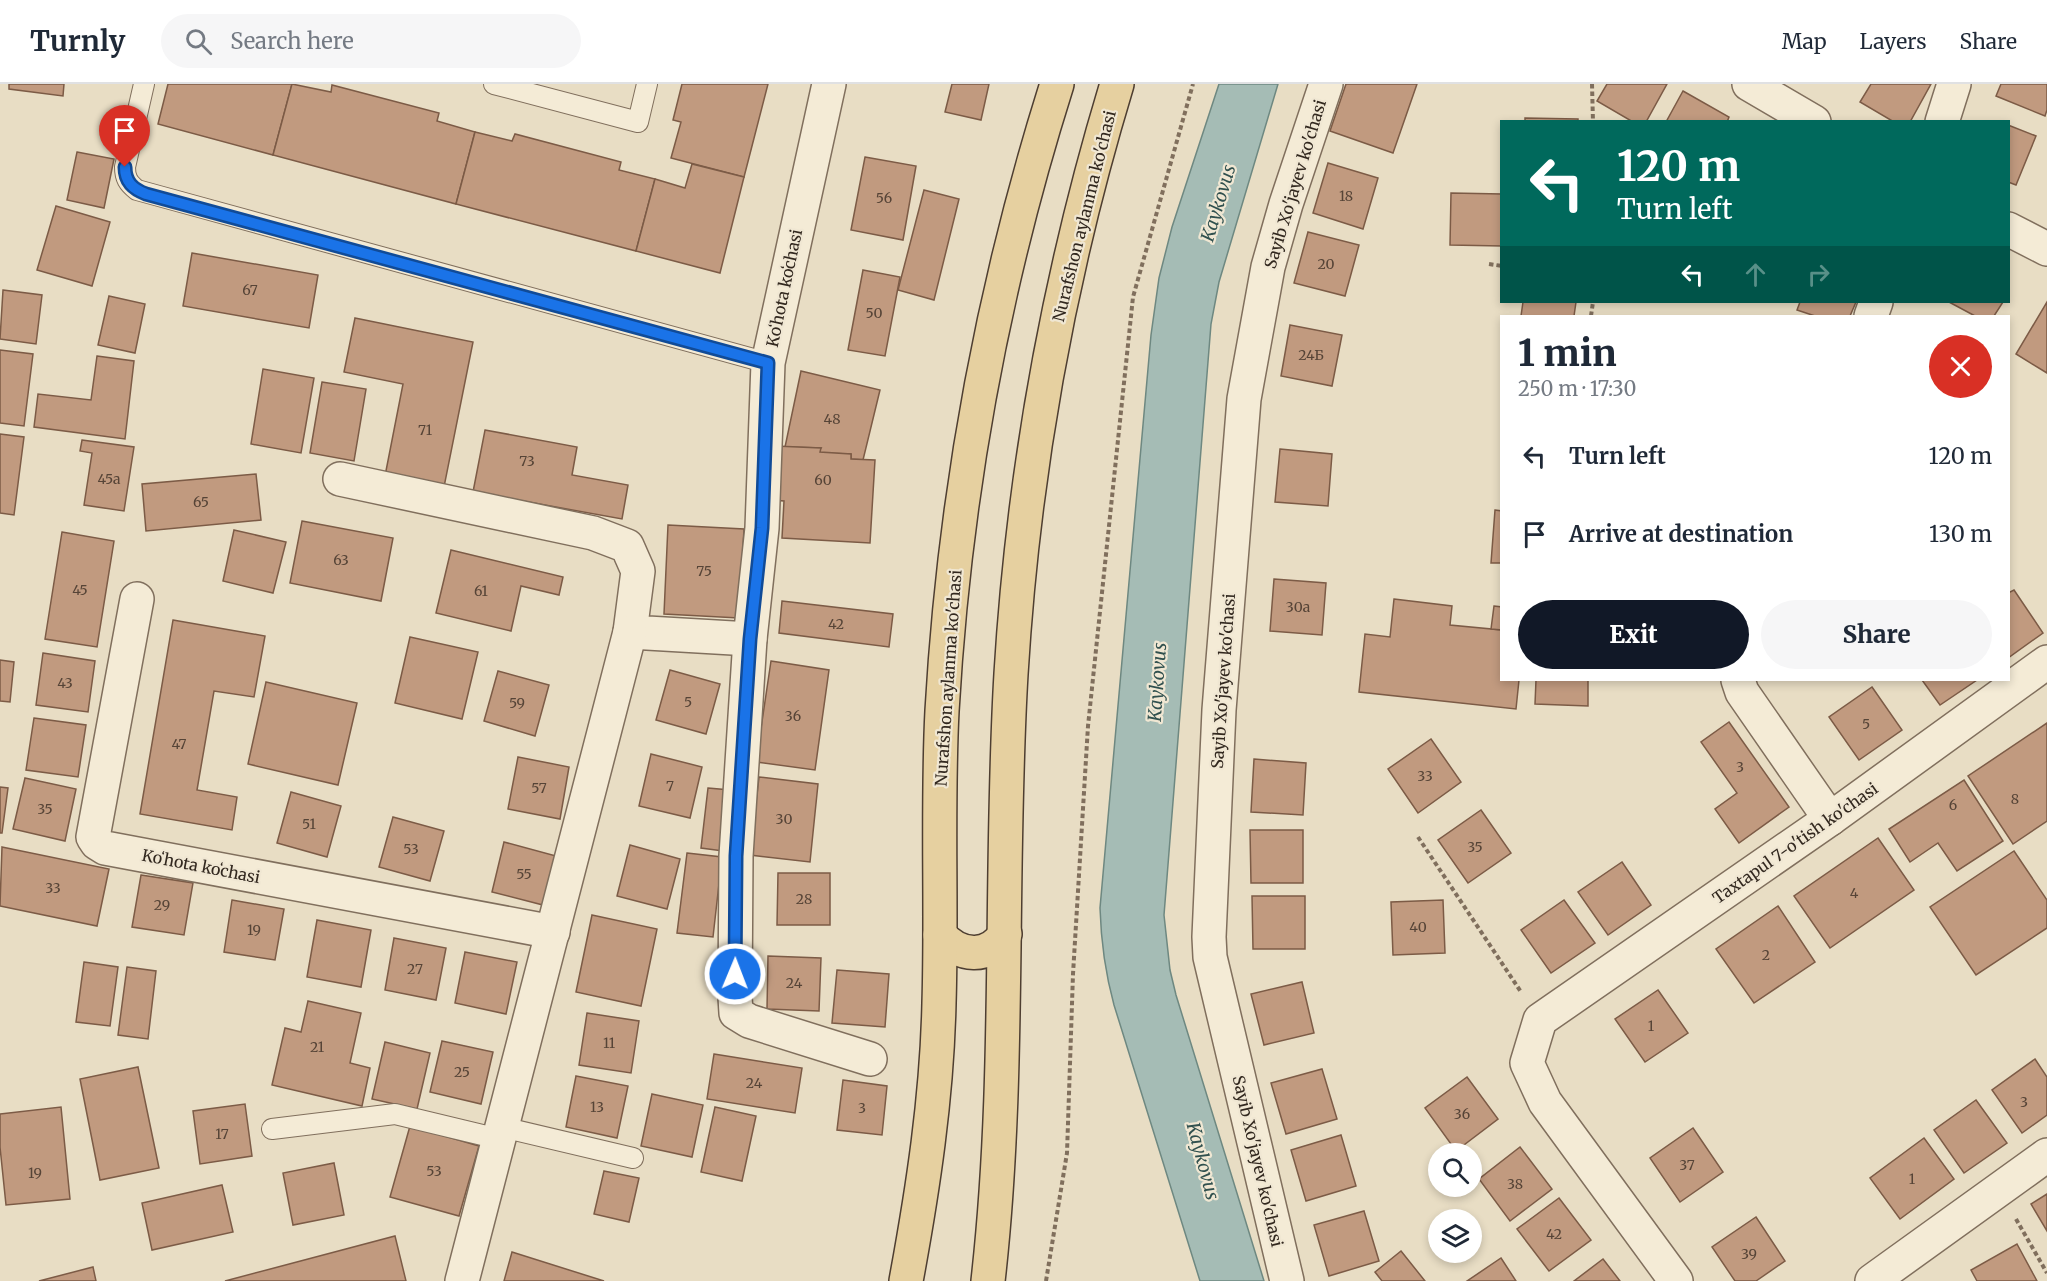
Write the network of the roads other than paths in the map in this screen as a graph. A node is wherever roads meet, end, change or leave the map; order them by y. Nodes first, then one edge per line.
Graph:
1 (144, 84) edge
2 (494, 84) edge
3 (647, 84) edge
4 (830, 84) edge
5 (1057, 84) edge
6 (1118, 84) edge
7 (1326, 84) edge
8 (1749, 84) edge
9 (1954, 84) edge
10 (1811, 120) edge
11 (1943, 120) edge
12 (2010, 230) edge
13 (2047, 249) edge
14 (768, 363) junction
15 (340, 479) dead end
16 (137, 599) dead end
17 (630, 632) junction
18 (750, 639) junction
19 (2047, 662) edge
20 (1738, 681) edge
21 (1830, 819) junction
22 (552, 932) junction
23 (1005, 934) junction
24 (940, 935) junction
25 (870, 1059) dead end
26 (272, 1129) dead end
27 (501, 1133) junction
28 (2047, 1155) edge
29 (633, 1158) dead end
30 (462, 1281) edge
31 (906, 1281) edge
32 (988, 1281) edge
33 (1287, 1281) edge
34 (1676, 1281) edge
35 (1872, 1281) edge

1 - 14 lane
2 - 3 lane
4 - 14 street, Koʻhota koʻchasi
5 - 24 main road, Nurafshon aylanma ko'chasi
6 - 23 main road, Nurafshon aylanma ko'chasi
7 - 33 street, Sayib Xo'jayev ko'chasi
8 - 10 street
9 - 11 street
12 - 13 street
14 - 18 street, Koʻhota koʻchasi
15 - 17 street
16 - 22 street, Koʻhota koʻchasi
17 - 18 street
17 - 22 street
18 - 25 street, Koʻhota koʻchasi
19 - 21 street, Taxtapul 7-o'tish ko'chasi
20 - 21 street
21 - 34 street, Taxtapul 7-o'tish ko'chasi
22 - 27 street
23 - 24 main road
23 - 32 main road, Nurafshon aylanma ko'chasi
24 - 31 main road, Nurafshon aylanma ko'chasi
26 - 27 lane
27 - 29 lane
27 - 30 street
28 - 35 street

